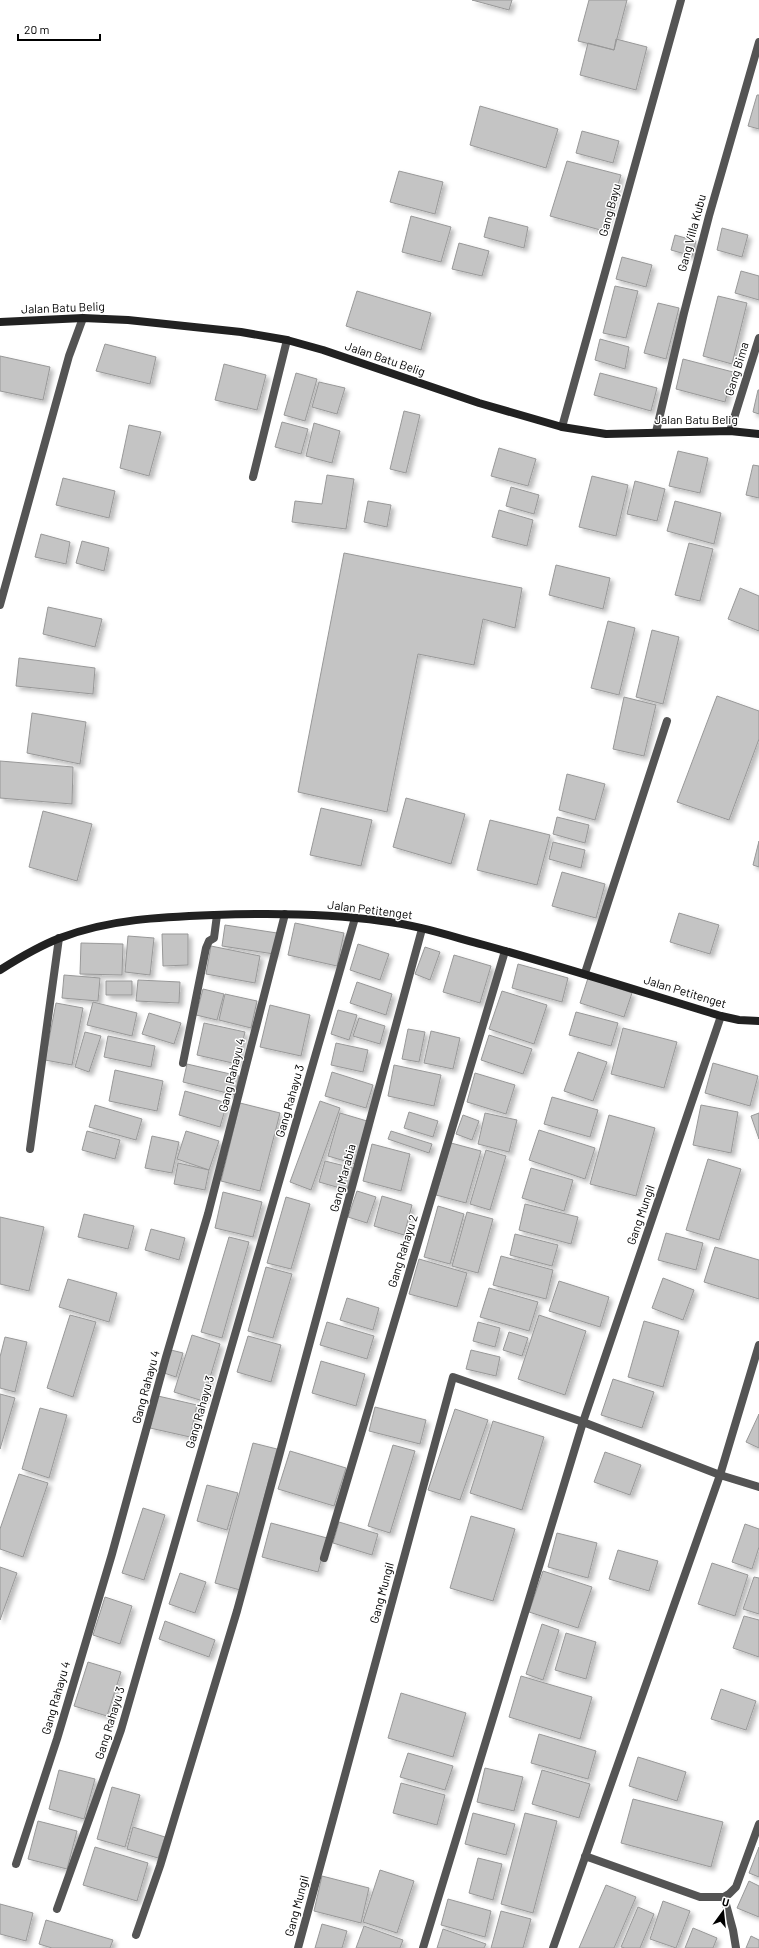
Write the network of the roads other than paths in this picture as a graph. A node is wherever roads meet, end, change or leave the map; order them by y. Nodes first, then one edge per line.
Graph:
1 (680, 0) edge
2 (759, 42) edge
3 (83, 318) junction
4 (0, 322) edge
5 (759, 338) edge
6 (287, 340) junction
7 (562, 427) junction
8 (730, 431) junction
9 (656, 432) junction
10 (759, 434) edge
11 (253, 478) dead end
12 (0, 605) edge
13 (667, 721) dead end
14 (286, 914) junction
15 (217, 915) junction
16 (355, 918) junction
17 (422, 929) junction
18 (59, 938) junction
19 (505, 951) junction
20 (0, 970) edge
21 (585, 973) junction
22 (721, 1016) junction
23 (759, 1021) edge
24 (183, 1063) dead end
25 (30, 1149) dead end
26 (759, 1345) edge
27 (583, 1422) junction
28 (720, 1475) junction
29 (759, 1487) edge
30 (324, 1558) dead end
31 (759, 1824) edge
32 (585, 1856) junction
33 (16, 1864) dead end
34 (724, 1896) junction
35 (57, 1909) dead end
36 (136, 1935) dead end
37 (298, 1948) edge
38 (423, 1948) edge
39 (553, 1948) edge
40 (736, 1948) edge

1 - 7 street, Gang Bayu
2 - 9 street, Gang Villa Kubu
3 - 4 main road, Jalan Batu Belig
3 - 6 main road, Jalan Batu Belig
3 - 12 street
5 - 8 street, Gang Bima
6 - 7 main road, Jalan Batu Belig
6 - 11 street
7 - 9 main road, Jalan Batu Belig
8 - 9 main road, Jalan Batu Belig
8 - 10 main road, Jalan Batu Belig
13 - 21 street
14 - 15 main road, Jalan Petitenget
14 - 16 main road, Jalan Petitenget
14 - 33 street, Gang Rahayu 4
15 - 18 main road, Jalan Petitenget
15 - 24 street
16 - 17 main road, Jalan Petitenget
16 - 35 street, Gang Rahayu 3
17 - 19 main road, Jalan Petitenget
17 - 36 street, Gang Marabia
18 - 20 main road, Jalan Petitenget
18 - 25 street
19 - 21 main road, Jalan Petitenget
19 - 30 street, Gang Rahayu 2
21 - 22 main road, Jalan Petitenget
22 - 23 main road, Jalan Petitenget
22 - 27 street, Gang Mungil
26 - 28 street
27 - 28 street, Gang Mungil
27 - 37 street, Gang Mungil
27 - 38 street, Gang Mungil
28 - 29 street, Gang Mungil
28 - 32 street
31 - 34 street
32 - 34 street
32 - 39 street
34 - 40 street

